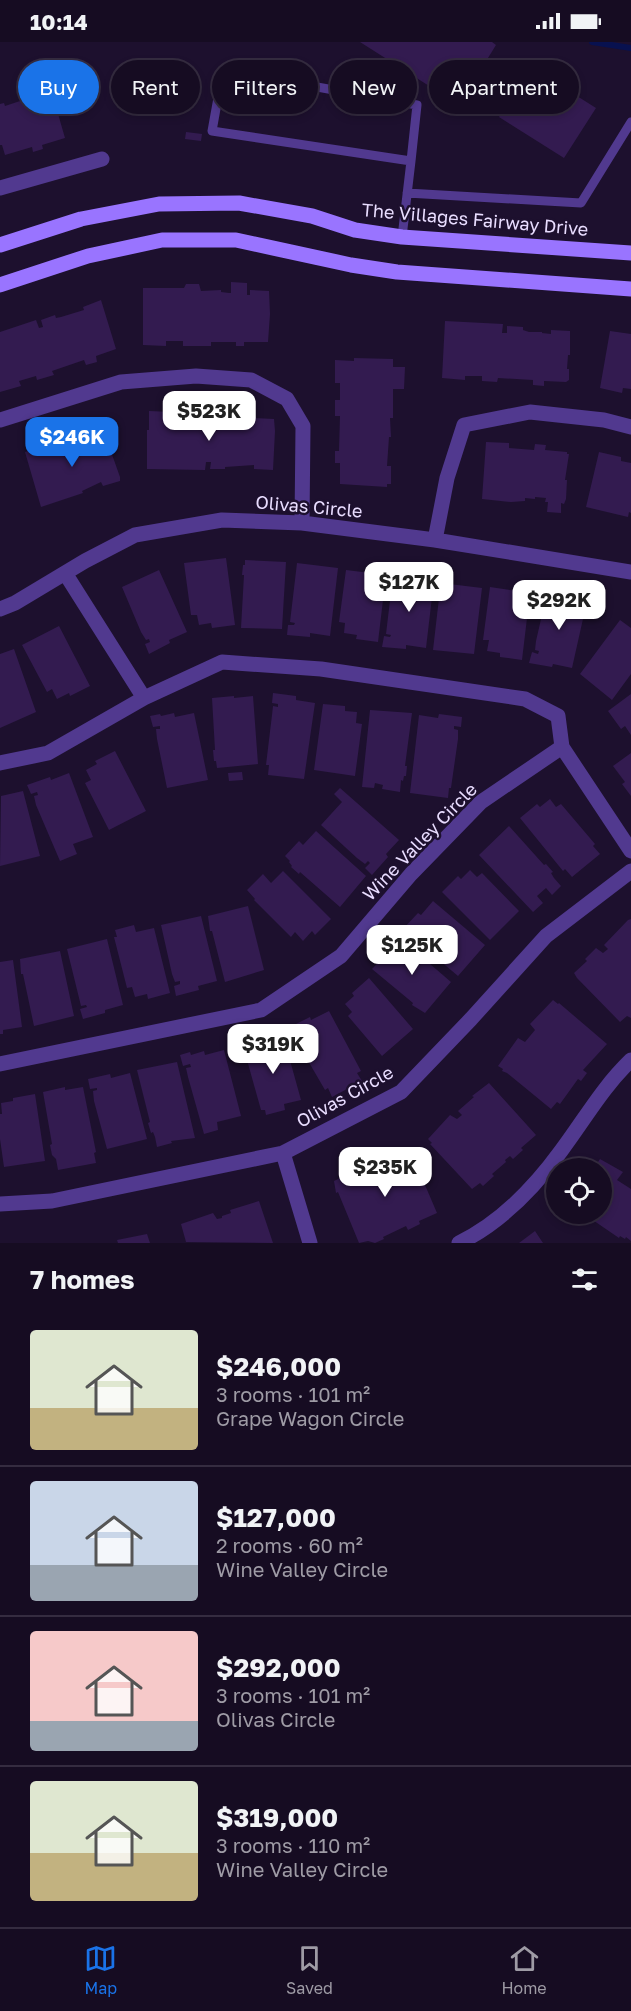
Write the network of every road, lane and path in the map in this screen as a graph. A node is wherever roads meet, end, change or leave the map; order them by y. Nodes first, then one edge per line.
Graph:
1 (631, 122) edge
2 (102, 159) dead end
3 (411, 161) junction
4 (0, 188) edge
5 (407, 193) junction
6 (402, 237) junction
7 (0, 245) edge
8 (631, 253) edge
9 (0, 285) edge
10 (631, 289) edge
11 (0, 420) edge
12 (631, 427) edge
13 (302, 523) junction
14 (435, 540) junction
15 (631, 572) edge
16 (64, 573) junction
17 (0, 609) edge
18 (144, 698) junction
19 (562, 747) junction
20 (0, 763) edge
21 (631, 851) edge
22 (631, 871) edge
23 (631, 1060) edge
24 (0, 1064) edge
25 (284, 1153) junction
26 (0, 1204) edge
27 (310, 1243) edge
28 (459, 1243) edge

1 - 5 lane
2 - 4 street
3 - 3 lane
3 - 5 lane
5 - 6 lane
6 - 7 street, The Villages Fairway Drive
6 - 8 street, The Villages Fairway Drive
9 - 10 street
11 - 13 street
12 - 14 street
13 - 14 street, Olivas Circle
13 - 16 street, Olivas Circle
14 - 15 street, Olivas Circle
16 - 17 street, Olivas Circle
16 - 18 street
18 - 19 street
18 - 20 street
19 - 21 street
19 - 24 street, Wine Valley Circle
22 - 25 street, Olivas Circle
23 - 28 street
25 - 26 street, Olivas Circle
25 - 27 street

